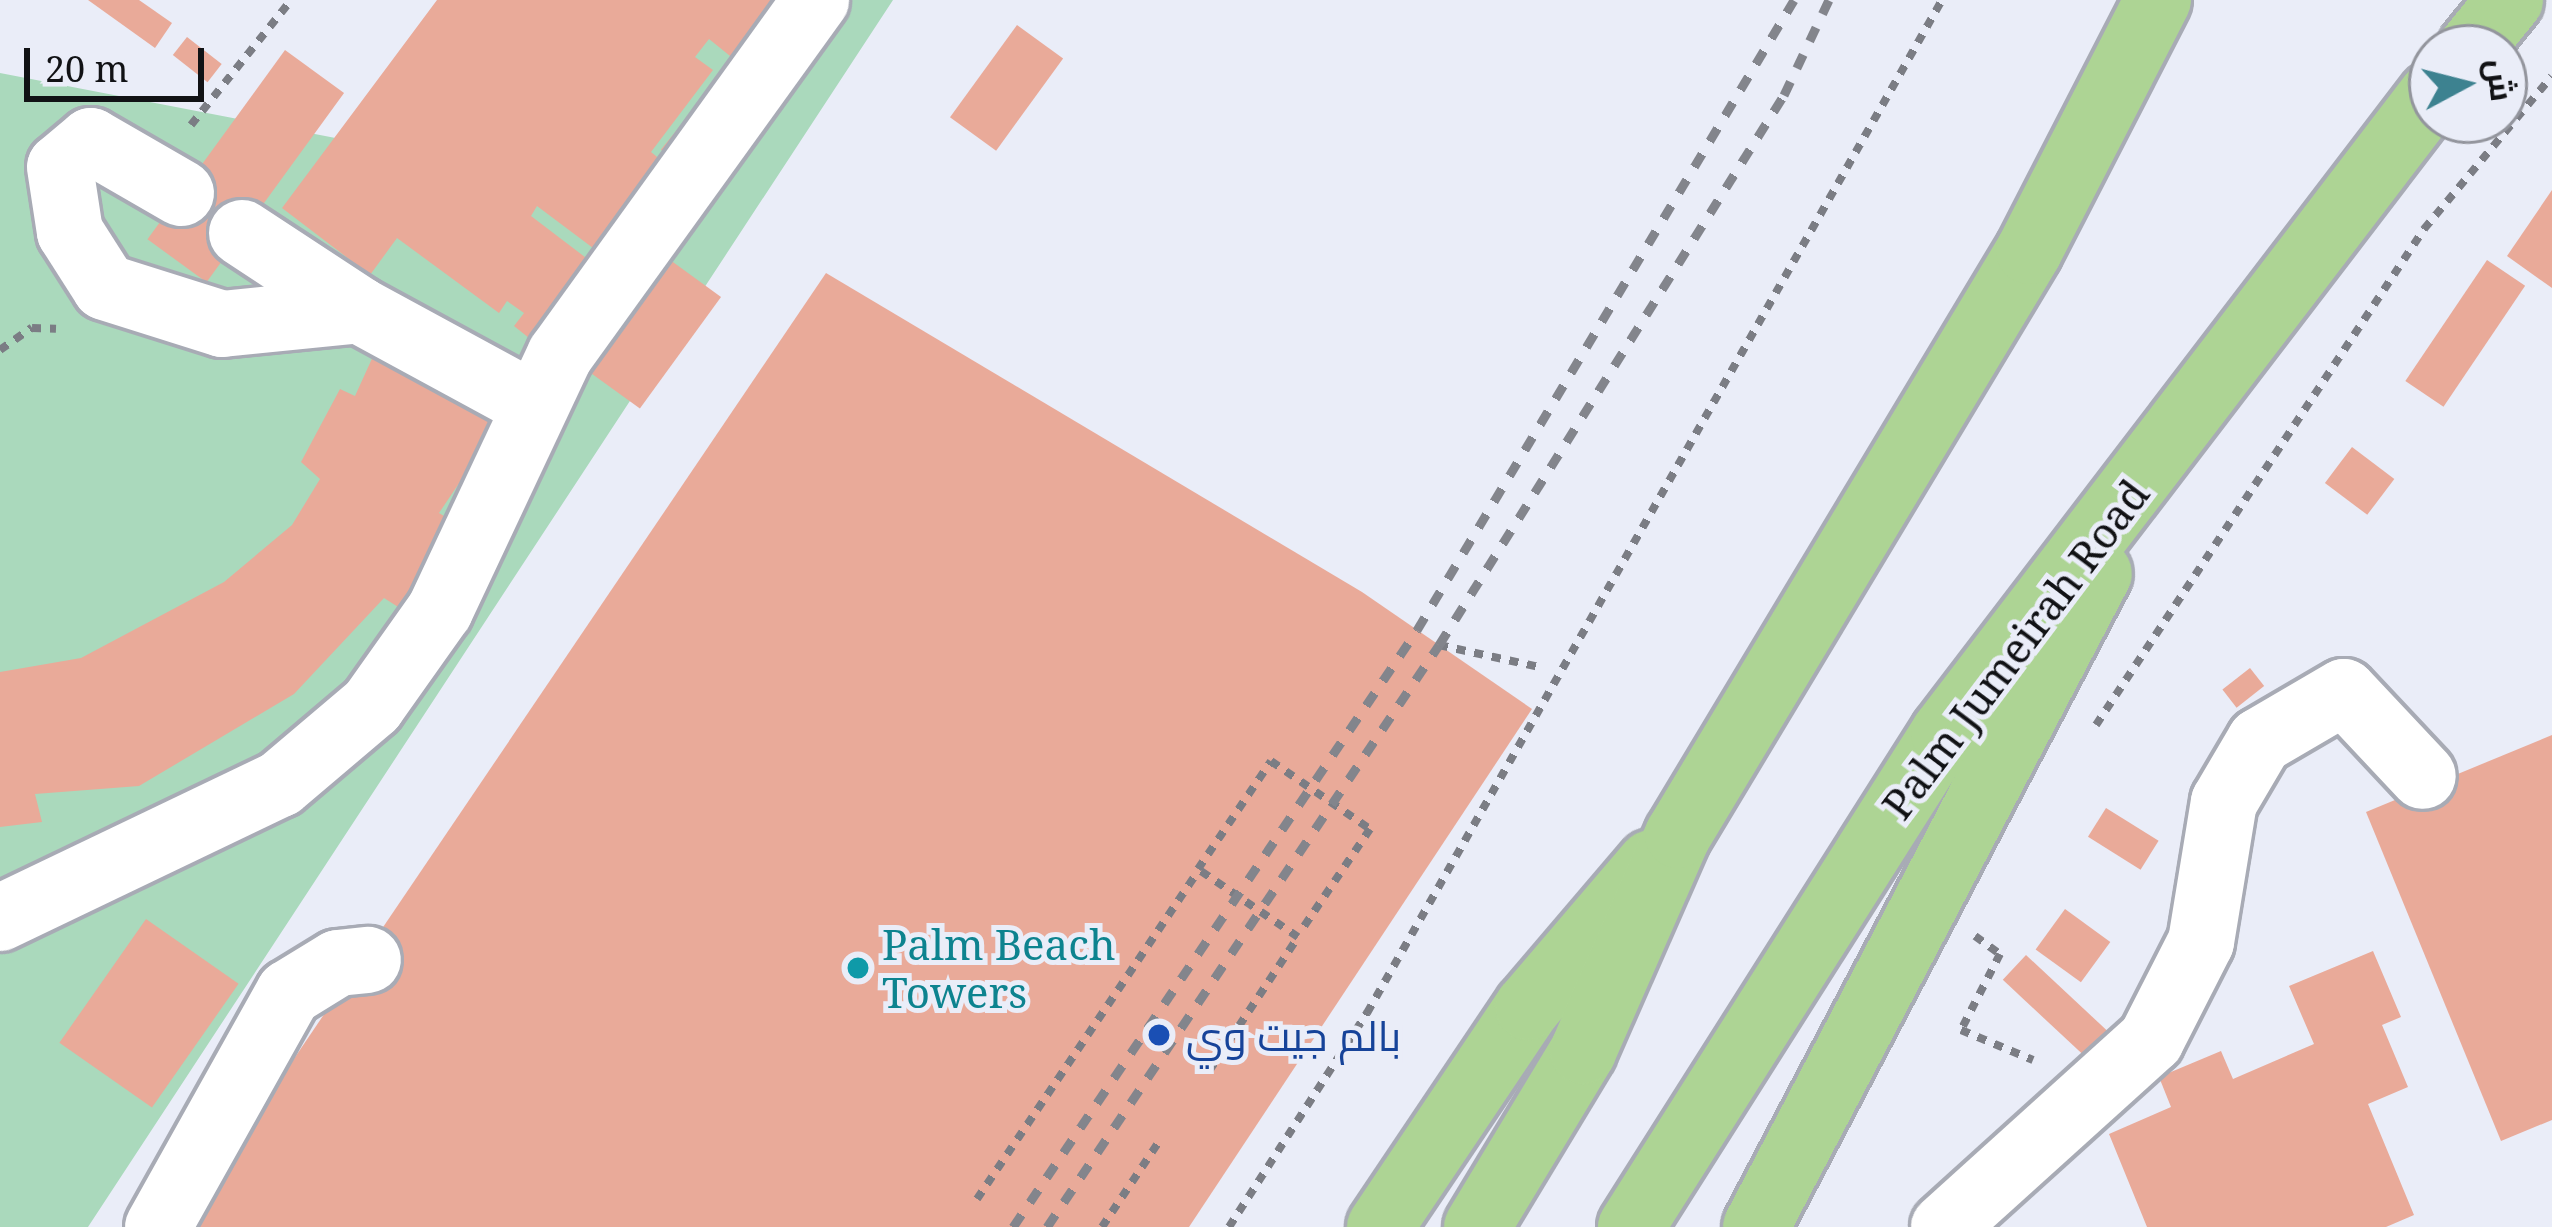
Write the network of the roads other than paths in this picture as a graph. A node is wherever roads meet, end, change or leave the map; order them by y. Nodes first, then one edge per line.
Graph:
1 (816, 0) edge
2 (2158, 0) edge
3 (2510, 0) edge
4 (2490, 24) edge
5 (2408, 127) edge
6 (167, 184) road end
7 (242, 233) dead end
8 (359, 310) junction
9 (534, 405) junction
10 (2138, 488) junction
11 (2422, 776) dead end
12 (1678, 835) junction
13 (0, 918) edge
14 (368, 960) dead end
15 (158, 1227) edge
16 (1380, 1227) edge
17 (1477, 1227) edge
18 (1631, 1227) edge
19 (1756, 1227) edge
20 (1944, 1227) edge

1 - 9 lane
2 - 12 main road
3 - 4 main road
5 - 10 main road, Palm Jumeirah Road
6 - 8 lane
7 - 8 lane
8 - 9 lane
9 - 13 lane
10 - 18 main road, Palm Jumeirah Road
10 - 19 main road
11 - 20 lane
12 - 16 main road
12 - 17 main road
14 - 15 lane

